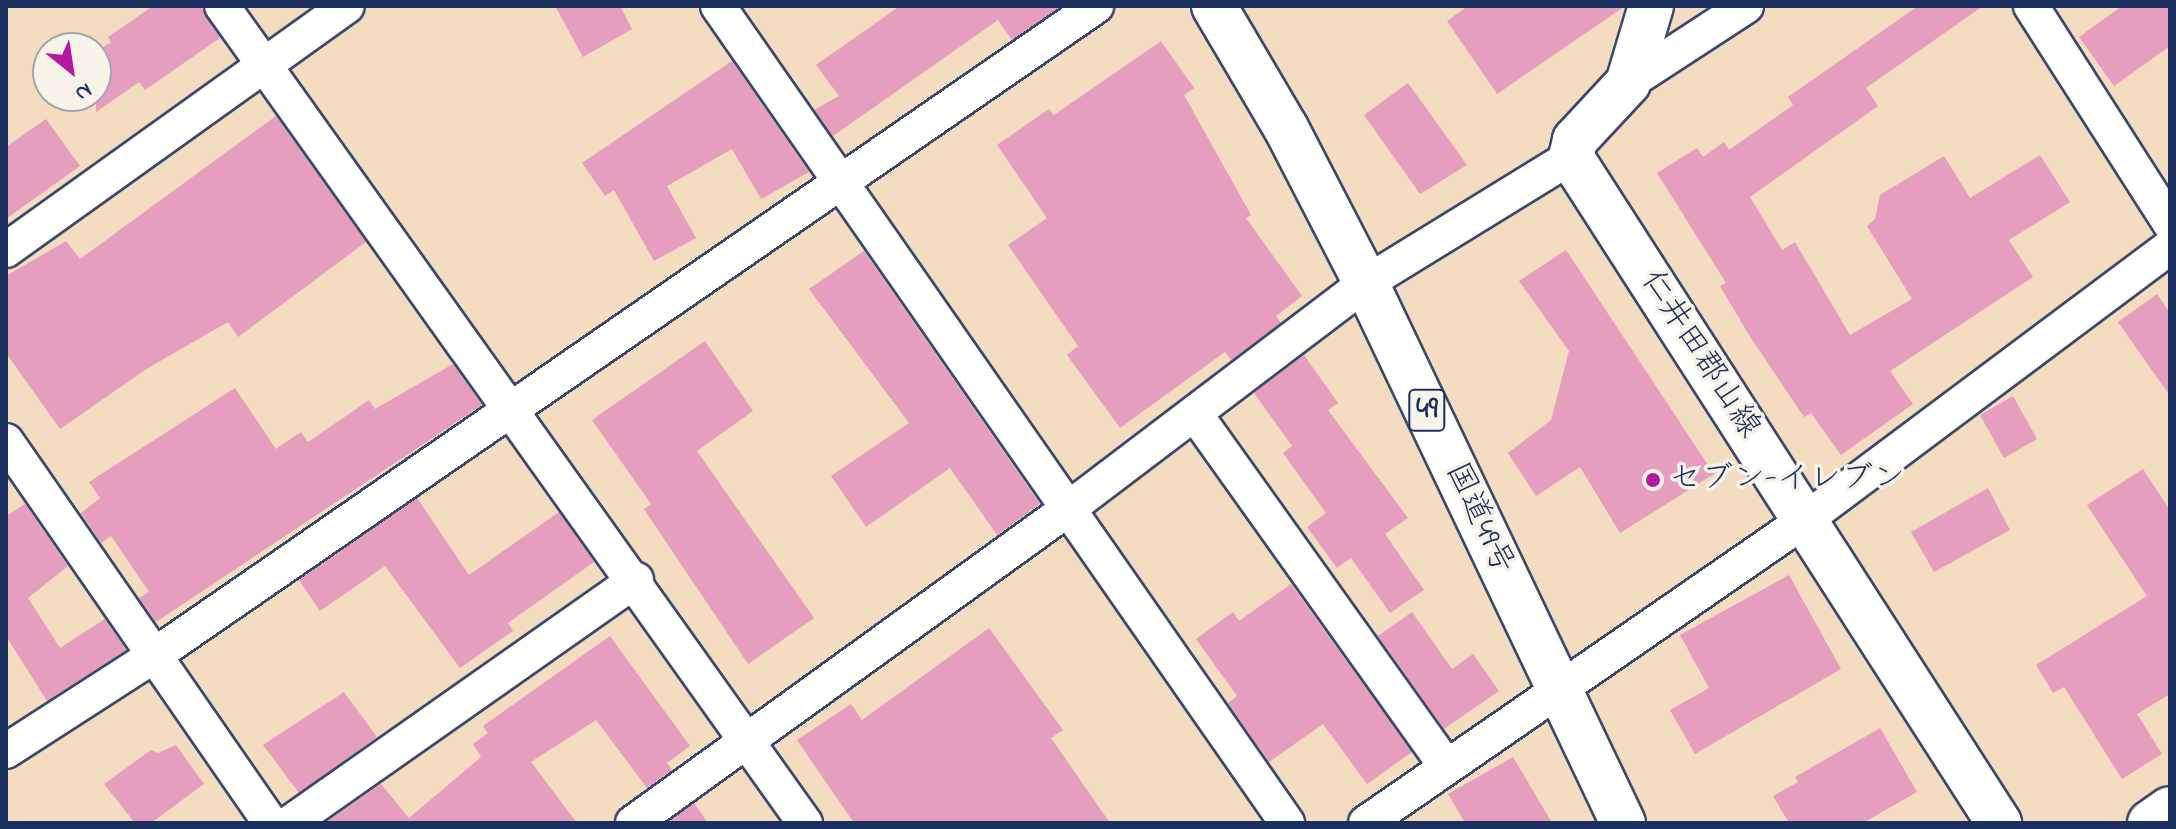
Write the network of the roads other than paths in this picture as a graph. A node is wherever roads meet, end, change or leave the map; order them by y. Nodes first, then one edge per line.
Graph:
1 (222, 6) edge
2 (347, 6) edge
3 (718, 6) edge
4 (1096, 6) edge
5 (1214, 6) edge
6 (1651, 6) edge
7 (1746, 6) edge
8 (2031, 6) edge
9 (264, 64) junction
10 (1628, 83) junction
11 (1571, 157) junction
12 (843, 181) junction
13 (2170, 223) edge
14 (2170, 247) edge
15 (6, 250) edge
16 (1366, 283) junction
17 (511, 406) junction
18 (1195, 414) junction
19 (6, 441) edge
20 (1072, 506) junction
21 (1805, 520) junction
22 (636, 580) junction
23 (152, 657) junction
24 (1558, 686) junction
25 (750, 739) junction
26 (6, 751) edge
27 (1446, 766) junction
28 (271, 823) edge
29 (290, 823) edge
30 (633, 823) edge
31 (805, 823) edge
32 (1287, 823) edge
33 (1366, 823) edge
34 (1623, 823) edge
35 (1999, 823) edge

1 - 9 street
2 - 9 street
3 - 12 street
4 - 12 street
5 - 16 main road, 国道49号 / 49
6 - 10 main road
7 - 10 street
8 - 13 street
9 - 15 street
9 - 17 street
10 - 11 main road
11 - 16 street
11 - 21 main road, 仁井田郡山線
12 - 17 street
12 - 20 street
14 - 21 street
16 - 18 street
16 - 24 main road, 国道49号 / 49
17 - 22 street
17 - 23 street
18 - 20 street
18 - 27 street
19 - 23 street
20 - 25 street
20 - 32 street
21 - 24 street
21 - 35 main road, 仁井田郡山線
22 - 25 street
22 - 29 street
23 - 26 street
23 - 28 street
24 - 27 street
24 - 34 main road, 国道49号 / 49
25 - 30 street
25 - 31 street
27 - 33 street

